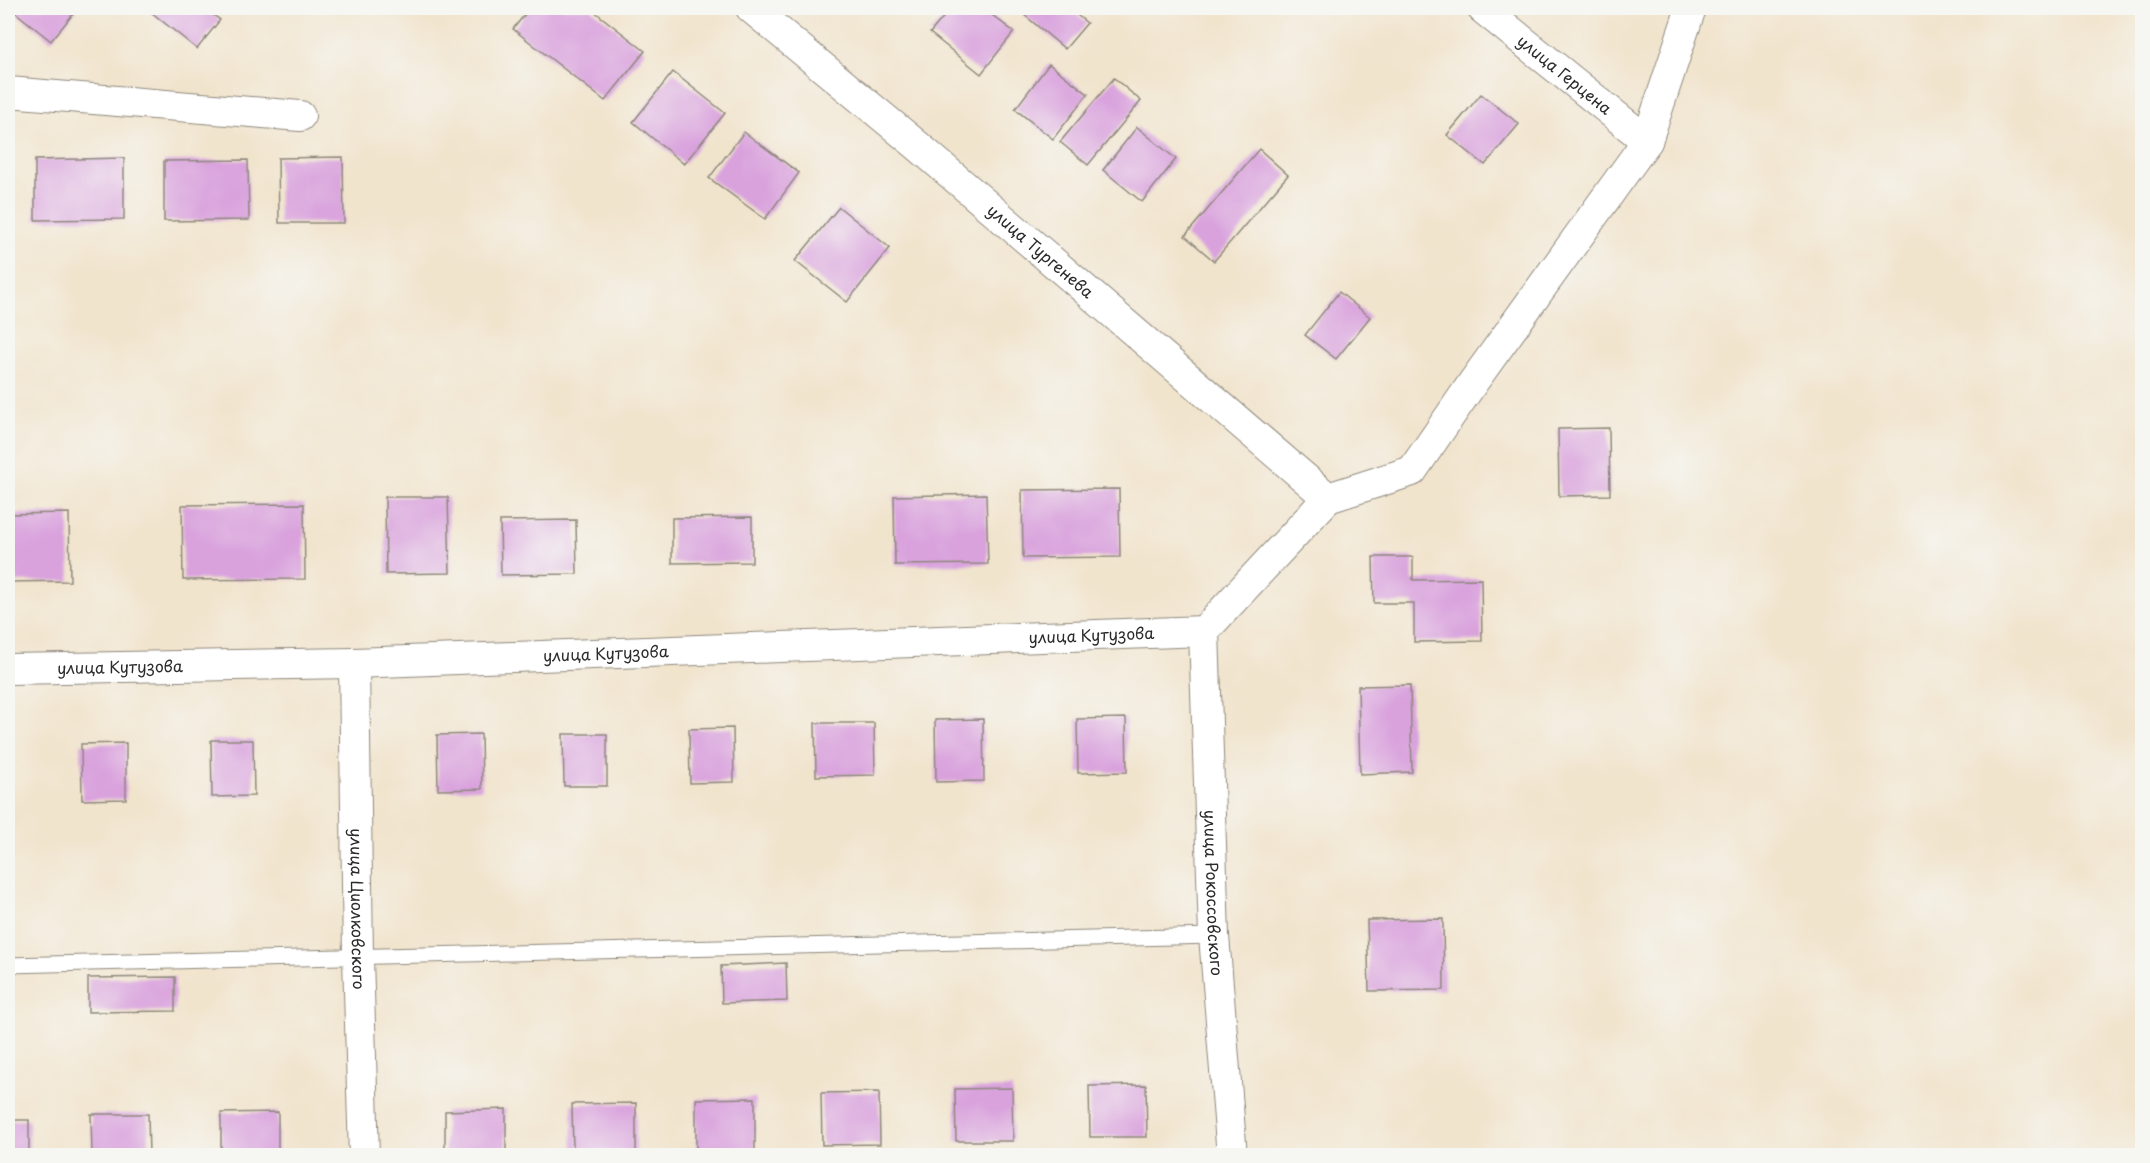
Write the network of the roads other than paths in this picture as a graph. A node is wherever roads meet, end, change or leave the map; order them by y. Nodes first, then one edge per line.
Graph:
1 (751, 8) edge
2 (1482, 8) edge
3 (1691, 8) edge
4 (8, 93) edge
5 (300, 116) dead end
6 (1647, 141) junction
7 (1328, 498) junction
8 (1204, 632) junction
9 (354, 663) junction
10 (8, 669) edge
11 (1214, 936) junction
12 (358, 958) junction
13 (8, 965) edge
14 (364, 1155) edge
15 (1232, 1155) edge

1 - 7 street, улица Тургенева
2 - 6 street, улица Герцена
3 - 6 street
4 - 5 street
6 - 7 street
7 - 8 street
8 - 9 street, улица Кутузова
8 - 11 street, улица Рокоссовского
9 - 10 street, улица Кутузова
9 - 12 street, улица Циолковского
11 - 12 lane
11 - 15 street, улица Рокоссовского
12 - 13 lane
12 - 14 street, улица Циолковского

